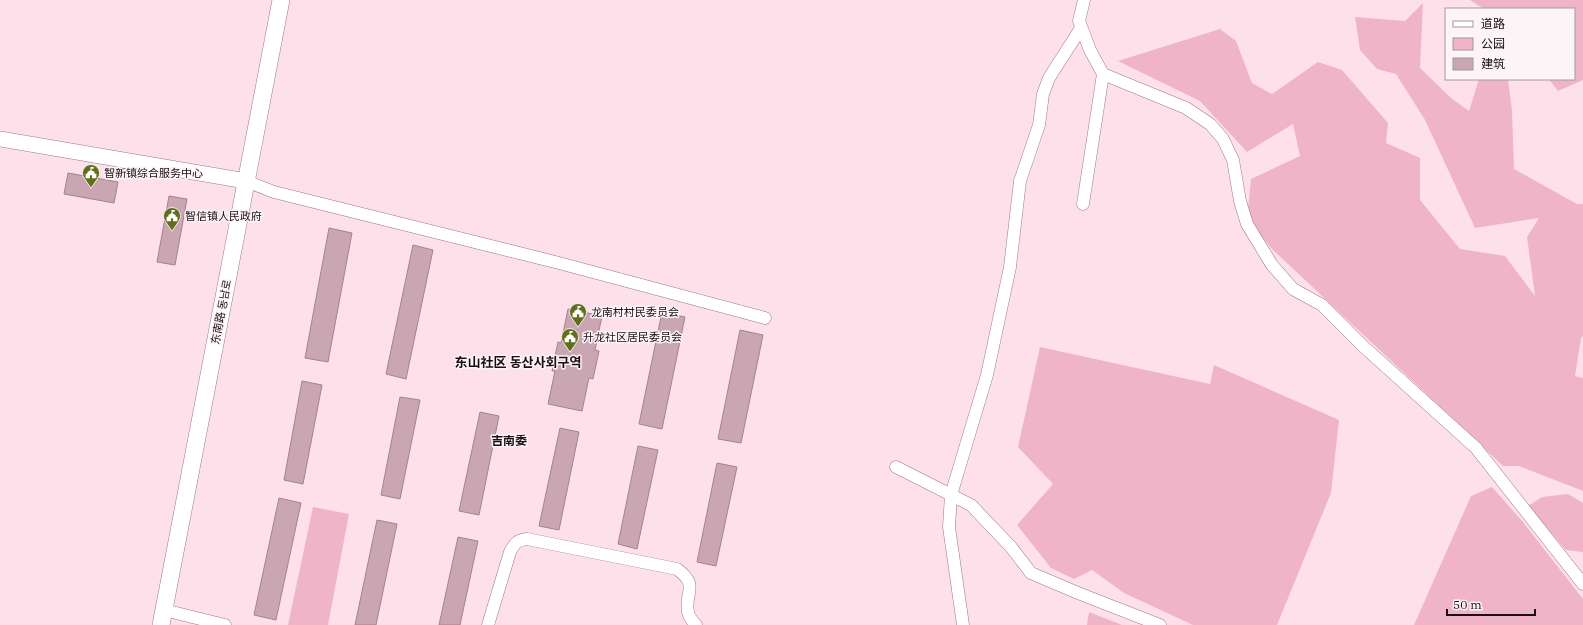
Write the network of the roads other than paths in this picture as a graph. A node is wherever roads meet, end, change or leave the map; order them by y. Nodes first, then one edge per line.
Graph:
1 (282, 0) edge
2 (1084, 0) edge
3 (1081, 28) junction
4 (1103, 74) junction
5 (0, 139) edge
6 (246, 181) junction
7 (1084, 204) dead end
8 (765, 318) dead end
9 (896, 467) dead end
10 (951, 495) junction
11 (1583, 584) edge
12 (162, 618) edge
13 (224, 625) edge
14 (488, 625) edge
15 (696, 625) edge
16 (963, 625) edge
17 (1160, 625) edge

1 - 6 main road, 东南路 동남로
2 - 3 street
3 - 4 street
3 - 10 street
4 - 7 street
4 - 11 street
5 - 6 street
6 - 8 street
6 - 12 main road, 东南路 동남로
9 - 10 street
10 - 16 street
10 - 17 street
12 - 13 street
14 - 15 street

